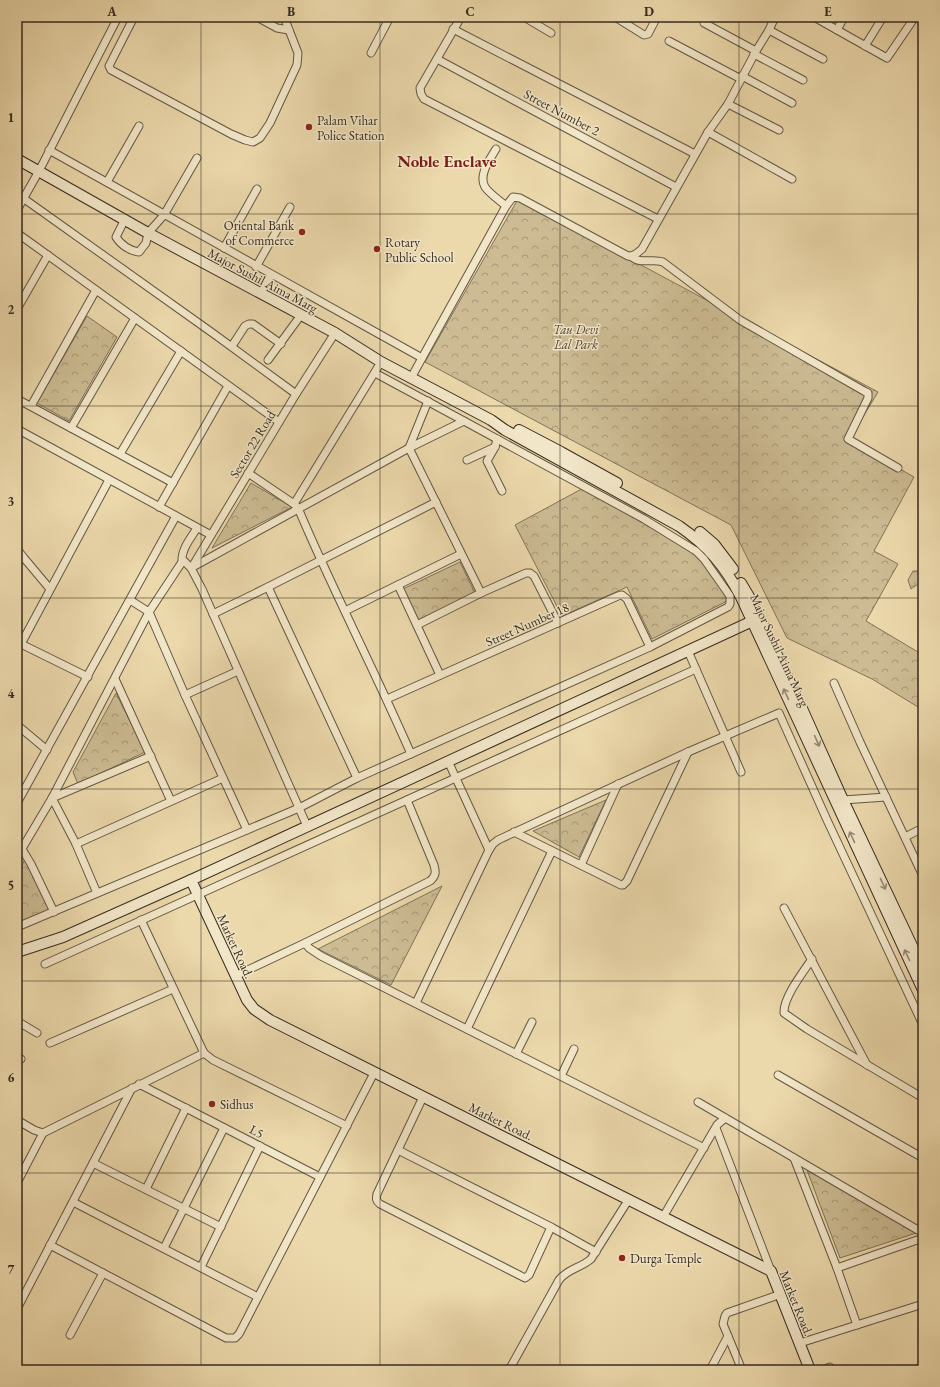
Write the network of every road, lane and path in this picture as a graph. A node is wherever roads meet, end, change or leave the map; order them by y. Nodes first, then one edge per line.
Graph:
1 (118, 17) edge
2 (134, 17) edge
3 (257, 17) edge
4 (284, 17) edge
5 (390, 17) edge
6 (461, 17) edge
7 (524, 17) edge
8 (615, 17) edge
9 (657, 17) edge
10 (775, 17) edge
11 (814, 17) edge
12 (844, 17) edge
13 (883, 17) edge
14 (915, 17) edge
15 (704, 23) dead end
16 (453, 29) junction
17 (289, 30) junction
18 (770, 30) junction
19 (837, 30) junction
20 (552, 33) dead end
21 (669, 41) dead end
22 (865, 46) junction
23 (755, 52) junction
24 (371, 53) dead end
25 (437, 59) junction
26 (823, 59) dead end
27 (742, 78) junction
28 (803, 80) dead end
29 (792, 103) dead end
30 (728, 104) junction
31 (138, 126) dead end
32 (779, 130) dead end
33 (708, 132) junction
34 (496, 149) dead end
35 (49, 150) junction
36 (695, 154) junction
37 (197, 158) dead end
38 (17, 159) edge
39 (38, 171) junction
40 (792, 180) dead end
41 (107, 182) junction
42 (676, 187) junction
43 (257, 189) dead end
44 (24, 198) junction
45 (506, 206) junction
46 (290, 207) dead end
47 (17, 210) edge
48 (164, 215) junction
49 (125, 219) junction
50 (658, 219) junction
51 (17, 233) edge
52 (148, 233) junction
53 (224, 248) junction
54 (48, 255) junction
55 (631, 256) junction
56 (256, 267) junction
57 (271, 275) junction
58 (96, 290) junction
59 (261, 292) junction
60 (17, 309) edge
61 (301, 315) junction
62 (135, 318) junction
63 (334, 333) junction
64 (280, 344) junction
65 (232, 346) junction
66 (181, 351) junction
67 (422, 358) junction
68 (268, 360) dead end
69 (381, 362) junction
70 (375, 373) junction
71 (411, 378) junction
72 (228, 386) junction
73 (296, 394) junction
74 (17, 399) edge
75 (428, 401) junction
76 (31, 406) junction
77 (464, 421) junction
78 (279, 422) junction
79 (71, 428) junction
80 (17, 429) edge
81 (497, 439) junction
82 (495, 447) junction
83 (409, 448) junction
84 (120, 454) junction
85 (468, 460) dead end
86 (898, 468) dead end
87 (248, 473) junction
88 (109, 480) junction
89 (173, 483) junction
90 (502, 491) dead end
91 (436, 502) junction
92 (296, 506) junction
93 (159, 507) junction
94 (176, 516) junction
95 (197, 528) junction
96 (210, 535) junction
97 (17, 549) edge
98 (461, 554) junction
99 (320, 561) junction
100 (182, 562) junction
101 (192, 568) junction
102 (398, 585) junction
103 (268, 587) junction
104 (50, 589) junction
105 (481, 593) junction
106 (130, 600) junction
107 (345, 611) junction
108 (149, 612) junction
109 (213, 614) junction
110 (755, 619) junction
111 (558, 623) junction
112 (417, 625) junction
113 (19, 646) edge
114 (650, 647) junction
115 (688, 651) junction
116 (696, 669) junction
117 (238, 671) junction
118 (440, 675) junction
119 (88, 677) junction
120 (115, 679) junction
121 (834, 683) dead end
122 (185, 695) junction
123 (387, 699) junction
124 (792, 708) junction
125 (779, 713) junction
126 (17, 725) edge
127 (726, 736) junction
128 (46, 750) junction
129 (688, 752) junction
130 (412, 754) junction
131 (151, 756) junction
132 (448, 761) junction
133 (742, 772) dead end
134 (223, 778) junction
135 (357, 778) junction
136 (456, 778) junction
137 (618, 784) junction
138 (886, 797) junction
139 (52, 798) junction
140 (407, 800) junction
141 (843, 800) junction
142 (171, 801) junction
143 (17, 803) edge
144 (299, 808) junction
145 (307, 826) junction
146 (923, 828) edge
147 (247, 830) junction
148 (514, 832) junction
149 (905, 837) junction
150 (76, 844) junction
151 (22, 849) junction
152 (489, 850) junction
153 (552, 850) junction
154 (17, 857) edge
155 (581, 865) junction
156 (923, 876) edge
157 (191, 880) junction
158 (97, 893) junction
159 (198, 895) junction
160 (784, 908) dead end
161 (54, 912) junction
162 (141, 920) junction
163 (17, 927) edge
164 (306, 942) junction
165 (17, 952) edge
166 (812, 959) junction
167 (45, 964) dead end
168 (923, 968) edge
169 (235, 976) junction
170 (173, 989) junction
171 (923, 990) edge
172 (416, 1003) junction
173 (17, 1020) edge
174 (532, 1022) dead end
175 (923, 1025) edge
176 (466, 1029) junction
177 (37, 1033) dead end
178 (50, 1043) dead end
179 (574, 1049) dead end
180 (204, 1053) junction
181 (516, 1054) junction
182 (867, 1065) junction
183 (374, 1073) junction
184 (778, 1075) dead end
185 (561, 1076) junction
186 (139, 1084) junction
187 (132, 1088) junction
188 (423, 1097) junction
189 (923, 1098) edge
190 (698, 1102) dead end
191 (186, 1108) junction
192 (725, 1118) junction
193 (17, 1120) edge
194 (347, 1126) junction
195 (224, 1128) junction
196 (716, 1128) junction
197 (43, 1133) junction
198 (260, 1146) junction
199 (704, 1148) junction
200 (398, 1150) junction
201 (794, 1158) junction
202 (923, 1158) edge
203 (93, 1162) junction
204 (320, 1177) junction
205 (17, 1183) edge
206 (146, 1189) junction
207 (629, 1199) junction
208 (73, 1202) junction
209 (184, 1208) junction
210 (663, 1216) junction
211 (220, 1227) junction
212 (551, 1227) junction
213 (923, 1233) edge
214 (923, 1238) edge
215 (50, 1245) junction
216 (164, 1248) junction
217 (596, 1252) junction
218 (201, 1267) junction
219 (836, 1268) junction
220 (771, 1271) junction
221 (103, 1273) junction
222 (781, 1294) junction
223 (258, 1297) junction
224 (923, 1304) edge
225 (18, 1306) dead end
226 (857, 1325) junction
227 (70, 1335) dead end
228 (728, 1336) junction
229 (800, 1343) junction
230 (830, 1367) dead end
231 (923, 1367) edge
232 (509, 1370) edge
233 (710, 1370) edge
234 (742, 1370) edge
235 (810, 1370) edge
236 (822, 1370) edge
237 (914, 1370) edge

1 - 35 street
2 - 17 street
3 - 17 street
4 - 17 street
5 - 24 street
6 - 16 street
7 - 20 street
8 - 9 street
10 - 18 street
11 - 19 street
12 - 19 street
13 - 22 street
14 - 22 street
15 - 23 street
16 - 25 street
16 - 36 street
18 - 23 street
18 - 26 street
19 - 22 street
21 - 27 street
23 - 27 street
23 - 28 street
25 - 42 street, Street Number 2
25 - 50 street
27 - 29 street
27 - 30 street
30 - 32 street
30 - 33 street
31 - 41 street
33 - 36 street
33 - 40 street
34 - 45 street
35 - 39 street
35 - 41 street
36 - 42 street
37 - 48 street
38 - 39 street, Major Sushil Aima Marg
39 - 44 street
39 - 49 street, Major Sushil Aima Marg
41 - 48 street
42 - 50 street
43 - 53 street
44 - 47 street
44 - 65 street
45 - 55 street
45 - 67 street
46 - 56 street
48 - 52 street
48 - 53 street
49 - 52 street, Major Sushil Aima Marg
49 - 52 street
50 - 55 street
51 - 54 street
52 - 59 street, Major Sushil Aima Marg
53 - 56 street
54 - 58 street
54 - 60 street
55 - 86 street
56 - 57 street
57 - 59 street
57 - 67 street
58 - 62 street
58 - 76 street
59 - 61 street, Major Sushil Aima Marg
61 - 63 street, Major Sushil Aima Marg
61 - 64 street
62 - 66 street
62 - 79 street
63 - 69 street, Major Sushil Aima Marg
63 - 73 street, Sector 22 Road
64 - 65 street
64 - 68 street
65 - 73 street
66 - 72 street
66 - 84 street
67 - 71 street
69 - 70 street
69 - 71 street, Major Sushil Aima Marg
70 - 75 street
70 - 92 street
71 - 110 street, Major Sushil Aima Marg
72 - 78 street
72 - 89 street
73 - 78 street, Sector 22 Road
74 - 76 street
75 - 77 street
75 - 83 street
76 - 79 street
77 - 81 street
77 - 83 street
78 - 87 street, Sector 22 Road
79 - 84 street
80 - 88 street
81 - 82 street
81 - 114 street
82 - 85 street
82 - 90 street
83 - 91 street
83 - 92 street
84 - 89 street
87 - 92 street
87 - 96 street, Sector 22 Road
88 - 93 street
88 - 104 street
89 - 93 street
91 - 98 street
91 - 99 street
92 - 99 street
92 - 101 street
93 - 94 street
94 - 95 street
94 - 106 street
95 - 96 street
95 - 100 street
96 - 101 street, Sector 22 Road
97 - 104 street
98 - 102 street
98 - 105 street
99 - 103 street
99 - 107 street
100 - 101 street
100 - 108 street
101 - 109 street
102 - 107 street
102 - 112 street
103 - 109 street
103 - 135 street
104 - 113 street
105 - 111 street
105 - 112 street
106 - 108 street
106 - 119 street
107 - 123 street
108 - 120 street
108 - 122 street
109 - 117 street
110 - 115 street
124 -> 110 street, Major Sushil Aima Marg
110 -> 141 street, Major Sushil Aima Marg
111 - 114 street, Street Number 18
111 - 118 street, Street Number 18
112 - 118 street
113 - 119 street
114 - 130 street
115 - 116 street
115 - 132 street
116 - 127 street
116 - 136 street
117 - 122 street
117 - 144 street
118 - 123 street, Street Number 18
119 - 128 street
120 - 131 street
120 - 139 street
121 - 138 street
122 - 134 street
123 - 130 street
124 - 125 street
171 -> 124 street, Major Sushil Aima Marg
125 - 127 street
125 - 175 street
126 - 128 street
127 - 129 street
127 - 133 street
128 - 143 street
129 - 137 street
129 - 155 street
130 - 135 street
131 - 139 street
131 - 142 street
132 - 136 street
132 - 145 street
134 - 142 street
134 - 147 street
135 - 144 street
136 - 140 street
136 - 152 street
137 - 148 street
137 - 155 street
138 - 141 street
138 - 149 street
139 - 150 street
139 - 151 street
140 - 159 street
140 - 164 street
141 -> 168 street, Major Sushil Aima Marg
142 - 150 street
144 - 145 street
144 - 147 street
145 - 157 street
146 - 149 street
147 - 158 street
148 - 152 street
148 - 153 street
149 - 156 street
150 - 158 street
151 - 154 street
151 - 161 street
152 - 172 street
153 - 155 street
153 - 176 street
157 - 159 street, Market Road.
157 - 165 street
158 - 161 street
159 - 162 street
159 - 169 street, Market Road.
160 - 166 street
161 - 163 street
162 - 167 street
162 - 170 street
164 - 169 street
164 - 172 street
166 - 182 street
166 - 182 street
169 - 183 street, Market Road.
170 - 178 street
170 - 180 street
172 - 176 street
173 - 177 street
174 - 181 street
176 - 181 street
179 - 185 street
180 - 186 street
180 - 194 street
181 - 185 street
182 - 189 street
183 - 188 street, Market Road.
183 - 194 street
184 - 202 street
185 - 199 street
186 - 187 street
186 - 191 street, L5
187 - 197 street
187 - 203 street
188 - 200 street
188 - 207 street, Market Road.
190 - 192 street
191 - 195 street, L5
191 - 206 street
192 - 196 street
192 - 201 street
193 - 197 street
194 - 204 street
195 - 198 street, L5
195 - 209 street
196 - 199 street
196 - 220 street
197 - 205 street
198 - 204 street, L5
198 - 211 street
199 - 210 street
200 - 212 street
200 - 212 street
201 - 213 street
201 - 219 street
203 - 206 street
203 - 208 street
204 - 223 street
206 - 209 street
207 - 210 street, Market Road.
207 - 217 street
208 - 215 street
208 - 216 street
209 - 211 street
209 - 216 street
210 - 220 street, Market Road.
211 - 218 street
212 - 217 street
214 - 219 street
215 - 221 street
215 - 225 street
216 - 218 street
217 - 232 street
218 - 223 street
219 - 226 street
220 - 222 street, Market Road.
221 - 223 street
221 - 227 street
222 - 228 street
222 - 229 street, Market Road.
224 - 226 street
226 - 229 street
228 - 233 street
228 - 234 street
229 - 235 street, Market Road.
230 - 236 street
231 - 237 street

